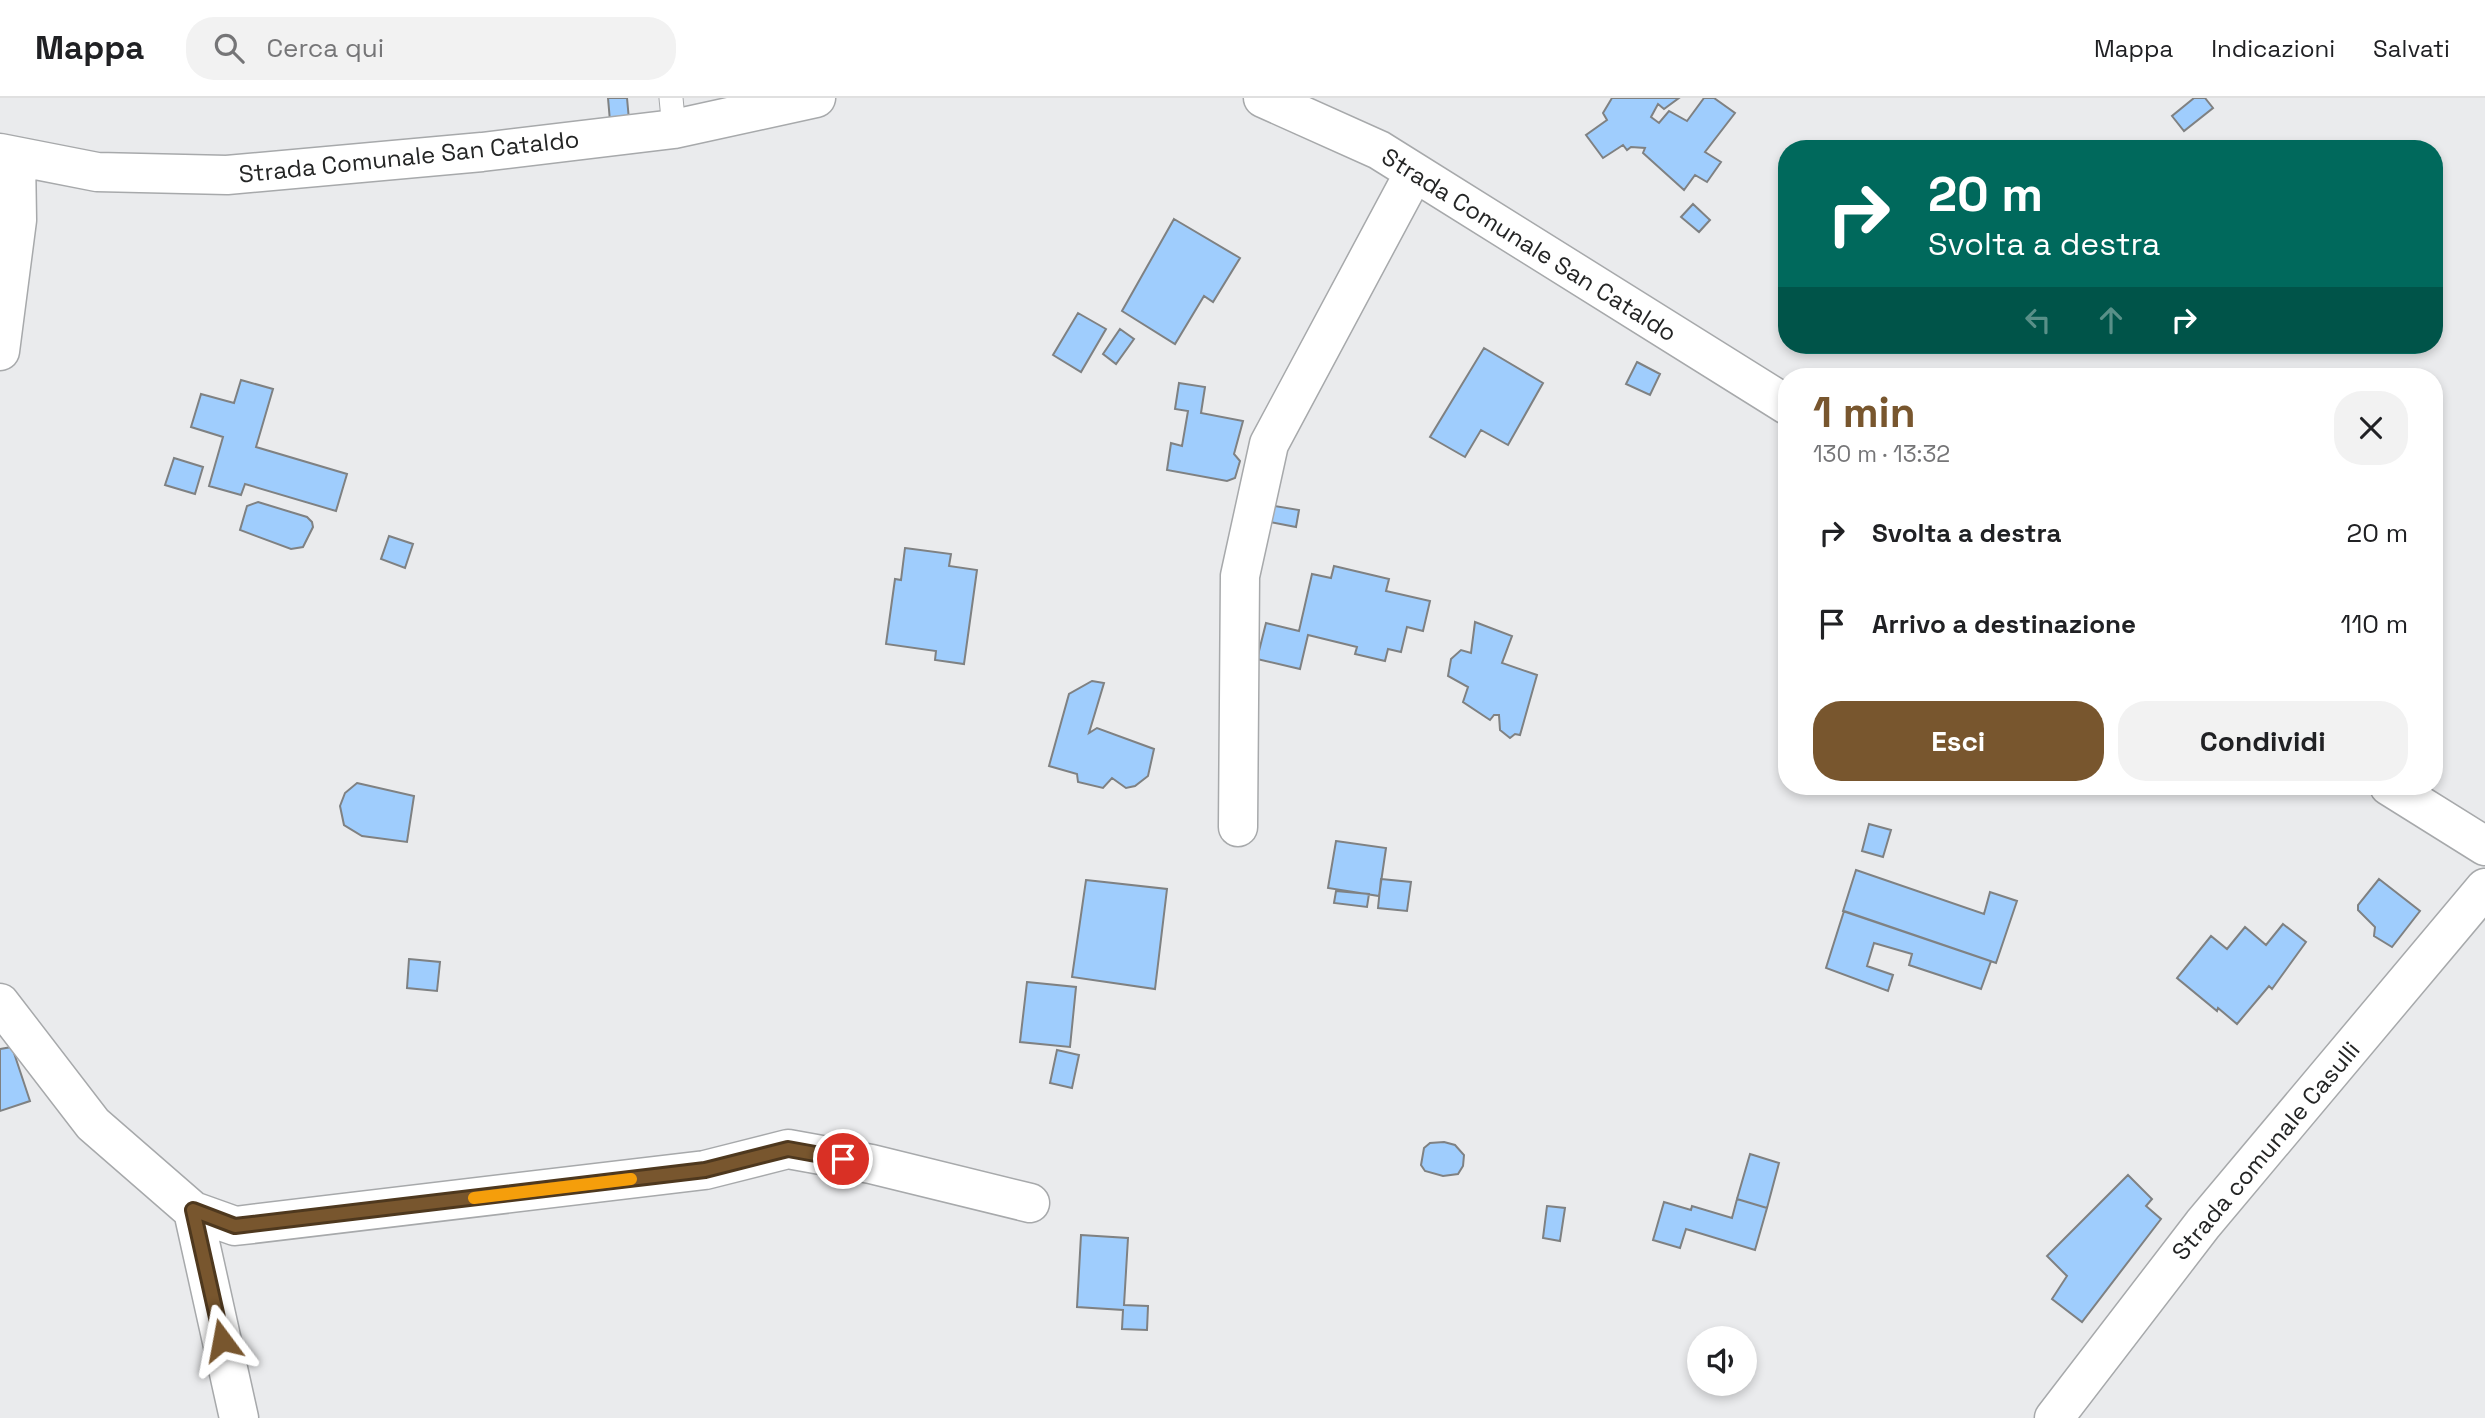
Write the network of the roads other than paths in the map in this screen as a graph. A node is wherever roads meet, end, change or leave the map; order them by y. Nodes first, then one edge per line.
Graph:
1 (816, 98) edge
2 (1263, 98) edge
3 (672, 114) edge
4 (8, 155) edge
5 (1414, 173) junction
6 (0, 351) edge
7 (1778, 399) edge
8 (2403, 795) edge
9 (1238, 828) dead end
10 (2485, 846) edge
11 (2485, 888) edge
12 (0, 1003) edge
13 (1030, 1203) dead end
14 (193, 1210) junction
15 (239, 1418) edge
16 (2054, 1418) edge

1 - 3 street, Strada Comunale San Cataldo
2 - 5 street, Strada Comunale San Cataldo
3 - 4 street, Strada Comunale San Cataldo
4 - 6 street
5 - 7 street, Strada Comunale San Cataldo
5 - 9 street
8 - 10 street
11 - 16 street, Strada comunale Casulli
12 - 14 street
13 - 14 street
14 - 15 street

